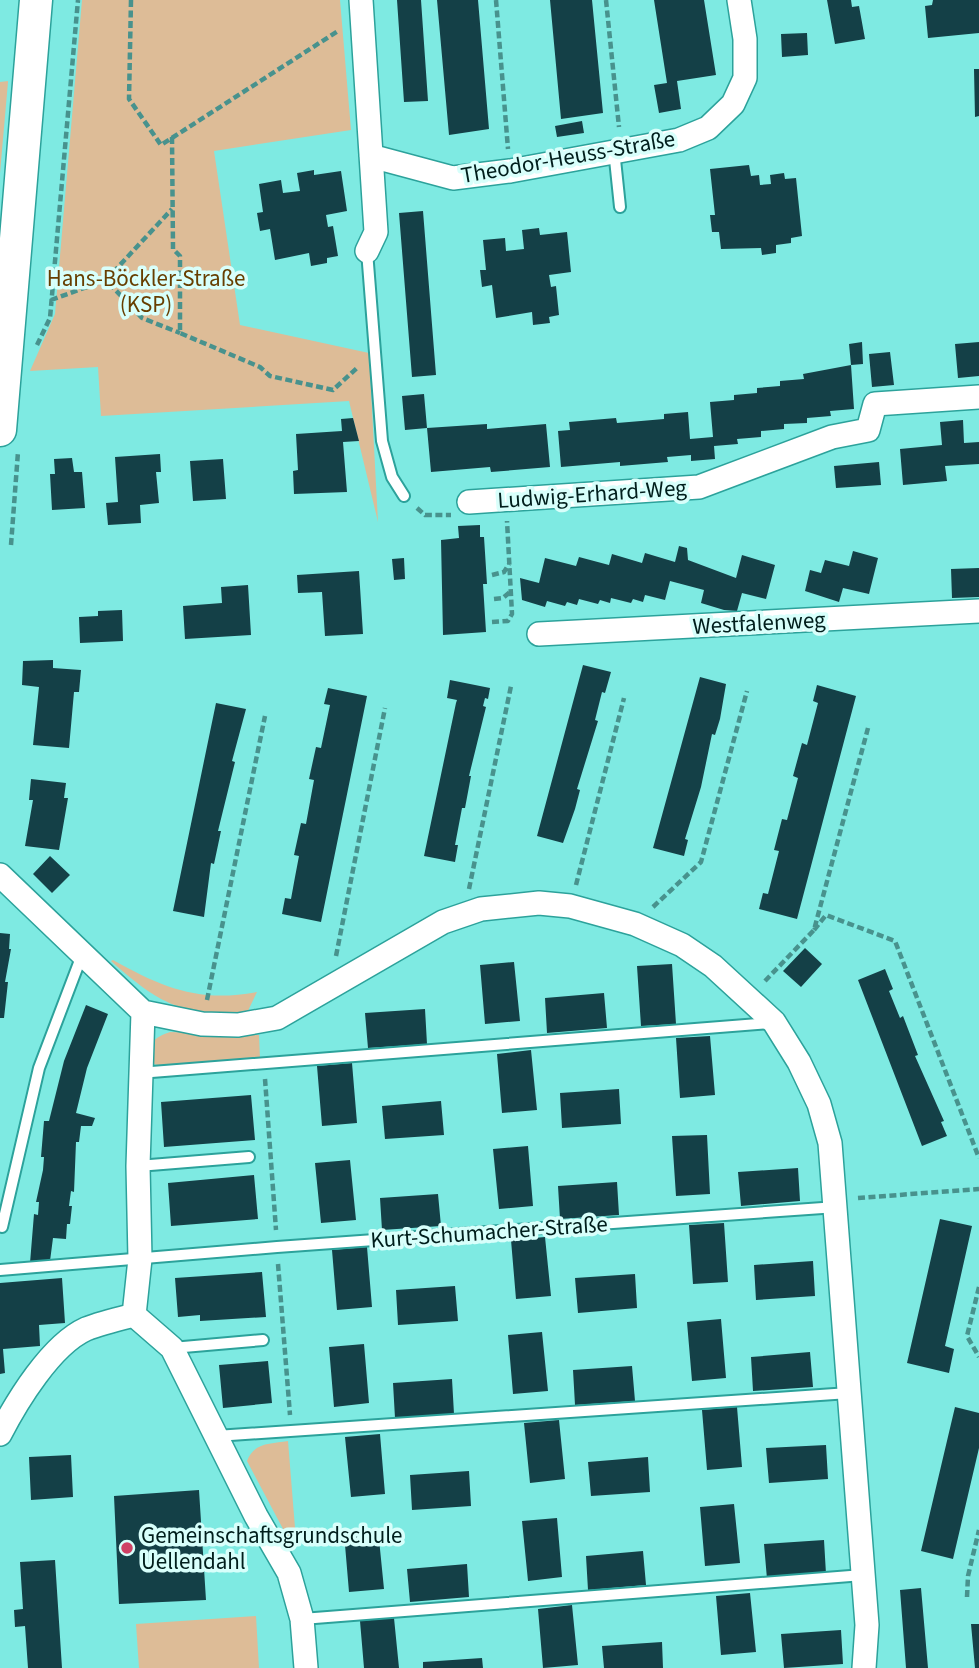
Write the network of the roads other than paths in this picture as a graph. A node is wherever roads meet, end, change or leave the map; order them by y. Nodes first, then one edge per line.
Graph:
1 (36, 0) edge
2 (739, 0) edge
3 (362, 8) edge
4 (618, 150) junction
5 (371, 156) junction
6 (620, 207) dead end
7 (367, 251) joint
8 (979, 397) edge
9 (9, 440) edge
10 (404, 496) road end
11 (468, 502) road end
12 (979, 611) edge
13 (539, 634) dead end
14 (0, 875) edge
15 (83, 952) junction
16 (143, 1012) junction
17 (774, 1022) junction
18 (139, 1073) junction
19 (249, 1157) dead end
20 (138, 1166) junction
21 (837, 1204) junction
22 (2, 1227) dead end
23 (140, 1258) junction
24 (0, 1270) edge
25 (134, 1315) junction
26 (263, 1340) dead end
27 (172, 1348) junction
28 (849, 1393) junction
29 (3, 1422) edge
30 (216, 1436) junction
31 (863, 1575) junction
32 (302, 1619) junction
33 (306, 1668) edge
34 (864, 1668) edge

1 - 9 street
2 - 4 street, Theodor-Heuss-Straße
3 - 5 street
4 - 5 street, Theodor-Heuss-Straße
4 - 6 lane
5 - 7 street
7 - 10 lane
8 - 11 street, Ludwig-Erhard-Weg
12 - 13 street, Westfalenweg
14 - 15 street
15 - 16 street
15 - 22 lane
16 - 17 street
16 - 18 street
17 - 18 lane
17 - 21 street
18 - 20 street
19 - 20 lane
20 - 23 street
21 - 23 lane, Kurt-Schumacher-Straße
21 - 28 street
23 - 24 lane, Kurt-Schumacher-Straße
23 - 25 street
25 - 27 street
25 - 29 street
26 - 27 lane
27 - 30 street
28 - 30 lane
28 - 31 street
30 - 32 street
31 - 32 lane
31 - 34 street
32 - 33 street

